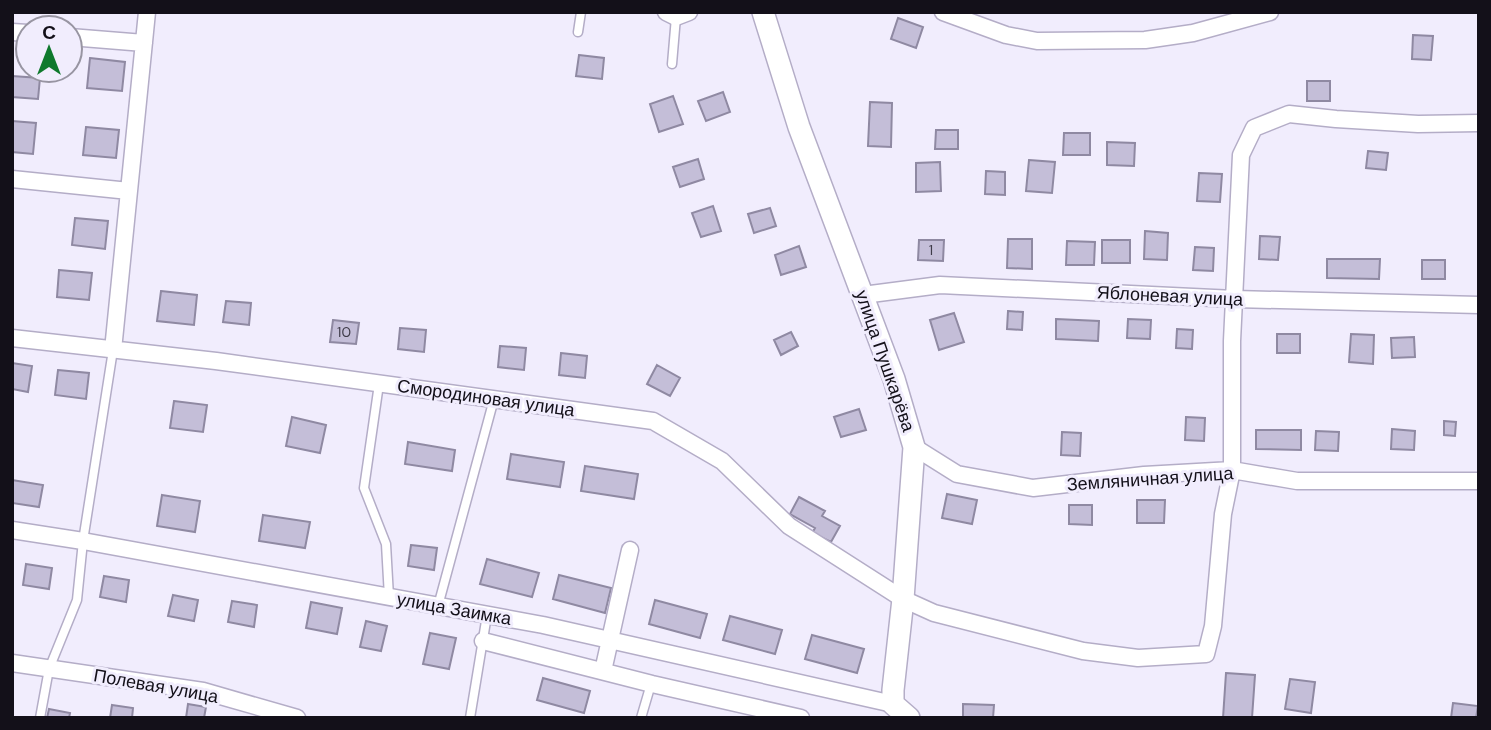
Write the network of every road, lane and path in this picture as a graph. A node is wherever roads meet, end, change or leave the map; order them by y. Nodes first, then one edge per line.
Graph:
1 (147, 12) edge
2 (581, 12) edge
3 (763, 12) edge
4 (943, 12) edge
5 (1270, 12) edge
6 (677, 14) edge
7 (578, 32) dead end
8 (84, 38) edge
9 (144, 43) junction
10 (672, 64) dead end
11 (1479, 123) edge
12 (12, 179) edge
13 (129, 191) junction
14 (863, 295) junction
15 (1235, 299) junction
16 (1479, 305) edge
17 (12, 338) edge
18 (113, 349) junction
19 (379, 384) junction
20 (494, 399) junction
21 (914, 447) junction
22 (1232, 470) junction
23 (1479, 481) edge
24 (12, 530) edge
25 (83, 541) junction
26 (631, 550) dead end
27 (389, 597) junction
28 (903, 599) junction
29 (438, 606) junction
30 (487, 615) junction
31 (611, 640) junction
32 (483, 641) junction
33 (12, 663) edge
34 (49, 669) junction
35 (603, 671) junction
36 (652, 684) junction
37 (901, 711) edge
38 (40, 718) edge
39 (297, 718) edge
40 (470, 718) edge
41 (641, 718) edge
42 (801, 718) edge

1 - 9 street
2 - 7 lane
3 - 14 street, улица Пушкарёва
4 - 5 street
6 - 10 lane
8 - 9 street
9 - 13 street
11 - 15 street
12 - 13 street
13 - 18 street
14 - 15 street, Яблоневая улица
14 - 21 street, улица Пушкарёва
15 - 16 street, Яблоневая улица
15 - 22 street
17 - 18 street, Смородиновая улица
18 - 19 street, Смородиновая улица
18 - 25 lane
19 - 20 street, Смородиновая улица
19 - 27 lane
20 - 28 street, Смородиновая улица
20 - 29 lane
21 - 22 street, Земляничная улица
21 - 28 street, улица Пушкарёва
22 - 23 street, Земляничная улица
22 - 28 street, Смородиновая улица
24 - 25 street, улица Заимка
25 - 27 street, улица Заимка
25 - 34 lane
26 - 31 street
27 - 29 street, улица Заимка
28 - 37 street, улица Пушкарёва
29 - 30 street, улица Заимка
30 - 31 street, улица Заимка
30 - 32 lane
31 - 35 street
31 - 37 street, улица Заимка
32 - 35 street
32 - 40 lane
33 - 34 street, Полевая улица
34 - 38 lane
34 - 39 street, Полевая улица
35 - 36 street
36 - 41 lane
36 - 42 street

